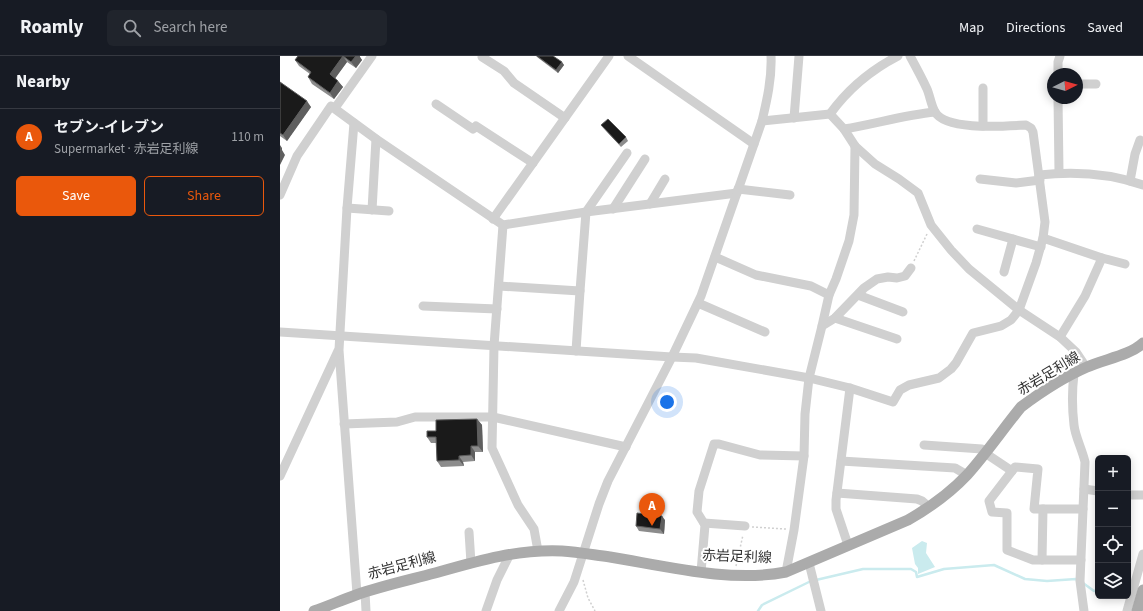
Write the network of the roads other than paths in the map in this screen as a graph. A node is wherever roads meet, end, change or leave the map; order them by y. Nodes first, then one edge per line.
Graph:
1 (372, 56) edge
2 (609, 56) edge
3 (628, 56) edge
4 (771, 56) edge
5 (799, 56) edge
6 (897, 56) edge
7 (910, 56) edge
8 (481, 58) edge
9 (1057, 58) edge
10 (1058, 68) edge
11 (1083, 84) edge
12 (1096, 84) dead end
13 (983, 88) dead end
14 (436, 104) dead end
15 (1058, 104) edge
16 (335, 108) junction
17 (935, 112) junction
18 (830, 114) junction
19 (565, 118) junction
20 (794, 118) junction
21 (762, 121) junction
22 (354, 123) junction
23 (983, 126) junction
24 (844, 129) junction
25 (376, 138) junction
26 (1140, 140) dead end
27 (754, 144) junction
28 (855, 146) junction
29 (627, 153) dead end
30 (645, 160) dead end
31 (533, 163) junction
32 (1058, 172) junction
33 (1039, 178) junction
34 (665, 179) dead end
35 (980, 179) dead end
36 (1130, 181) junction
37 (1143, 186) edge
38 (738, 191) junction
39 (280, 195) edge
40 (790, 195) dead end
41 (650, 204) junction
42 (347, 208) junction
43 (613, 209) junction
44 (372, 210) junction
45 (389, 211) dead end
46 (586, 212) junction
47 (493, 219) junction
48 (503, 225) junction
49 (977, 229) dead end
50 (1013, 239) junction
51 (1042, 242) junction
52 (715, 257) junction
53 (1102, 258) junction
54 (1125, 264) dead end
55 (911, 268) road end
56 (1004, 272) dead end
57 (499, 286) junction
58 (580, 291) junction
59 (858, 294) junction
60 (829, 295) junction
61 (698, 303) junction
62 (423, 306) dead end
63 (497, 309) junction
64 (1019, 310) junction
65 (903, 312) dead end
66 (835, 318) junction
67 (822, 326) junction
68 (765, 332) dead end
69 (280, 333) edge
70 (340, 336) junction
71 (1060, 337) junction
72 (897, 339) dead end
73 (1143, 344) edge
74 (494, 346) junction
75 (338, 350) junction
76 (576, 351) junction
77 (672, 357) junction
78 (1086, 367) junction
79 (1074, 374) junction
80 (809, 378) junction
81 (850, 388) junction
82 (492, 417) junction
83 (344, 424) junction
84 (924, 445) dead end
85 (626, 447) junction
86 (985, 453) junction
87 (804, 456) junction
88 (841, 461) junction
89 (1012, 471) junction
90 (967, 475) junction
91 (280, 476) edge
92 (1084, 489) junction
93 (1095, 491) edge
94 (837, 493) junction
95 (1143, 494) edge
96 (1131, 495) edge
97 (929, 507) junction
98 (1083, 508) junction
99 (1044, 509) junction
100 (704, 523) junction
101 (745, 526) road end
102 (469, 532) dead end
103 (848, 545) junction
104 (538, 551) junction
105 (583, 553) junction
106 (510, 554) junction
107 (1143, 554) edge
108 (1042, 560) junction
109 (1081, 560) junction
110 (471, 563) junction
111 (809, 563) junction
112 (701, 572) junction
113 (786, 572) junction
114 (1143, 590) edge
115 (361, 593) junction
116 (314, 611) edge
117 (366, 611) edge
118 (486, 611) edge
119 (559, 611) edge
120 (821, 611) edge
121 (1083, 611) edge
122 (1127, 611) edge
123 (1137, 611) edge

1 - 16 street
2 - 19 street
3 - 27 street
4 - 21 street
5 - 20 street
6 - 18 street
7 - 17 street
8 - 19 street
9 - 10 street
11 - 12 street
13 - 23 street
14 - 31 street
15 - 32 street
16 - 22 street
16 - 39 street
17 - 23 street
17 - 24 street
18 - 20 street
18 - 24 street
19 - 31 street
20 - 21 street
21 - 27 street
22 - 25 street
22 - 42 street
23 - 33 street
24 - 28 street
25 - 44 street
25 - 47 street
26 - 36 street
27 - 38 street
28 - 60 street
28 - 64 street
29 - 46 street
30 - 43 street
31 - 47 street
32 - 33 street
32 - 36 street
33 - 35 street
33 - 51 street
34 - 41 street
36 - 37 street
38 - 40 street
38 - 41 street
38 - 52 street
41 - 43 street
42 - 44 street
42 - 70 street
43 - 46 street
44 - 45 street
46 - 48 street
46 - 58 street
47 - 48 street
48 - 57 street
49 - 50 street
50 - 51 street
50 - 56 street
51 - 53 street
51 - 64 street
52 - 60 street
52 - 61 street
53 - 54 street
53 - 71 street
55 - 59 street
57 - 58 street
57 - 63 street
58 - 76 street
59 - 65 street
59 - 66 street
60 - 67 street
61 - 68 street
61 - 77 street
62 - 63 street
63 - 74 street
64 - 71 street
64 - 81 street
66 - 67 street
66 - 72 street
67 - 80 street
69 - 70 street
70 - 74 street
70 - 75 street
71 - 78 street
73 - 78 main road, 赤岩足利線
74 - 76 street
74 - 82 street
75 - 83 street
75 - 91 street
76 - 77 street
77 - 80 street
77 - 85 street
78 - 79 main road, 赤岩足利線
79 - 86 main road, 赤岩足利線
79 - 92 street
80 - 81 street
80 - 87 street
81 - 88 street
82 - 83 street
82 - 85 street
82 - 104 street
83 - 115 street
84 - 86 street
85 - 105 street
86 - 89 street
86 - 90 main road, 赤岩足利線
87 - 100 street
87 - 113 street
88 - 90 street
88 - 94 street
89 - 99 street
89 - 108 street
90 - 97 main road, 赤岩足利線
92 - 93 street
92 - 98 street
94 - 97 street
94 - 103 street
95 - 96 street
97 - 103 main road, 赤岩足利線
98 - 99 street
98 - 109 street
99 - 108 street
100 - 101 street
100 - 112 street
102 - 110 street
103 - 111 main road, 赤岩足利線
104 - 105 main road, 赤岩足利線
104 - 106 main road, 赤岩足利線
105 - 112 main road, 赤岩足利線
105 - 119 street
106 - 110 main road, 赤岩足利線
106 - 118 street
107 - 122 street
108 - 109 street
109 - 121 street
110 - 115 main road, 赤岩足利線
111 - 113 main road, 赤岩足利線
111 - 120 street
112 - 113 main road, 赤岩足利線
114 - 123 main road
115 - 116 main road, 赤岩足利線
115 - 117 street

